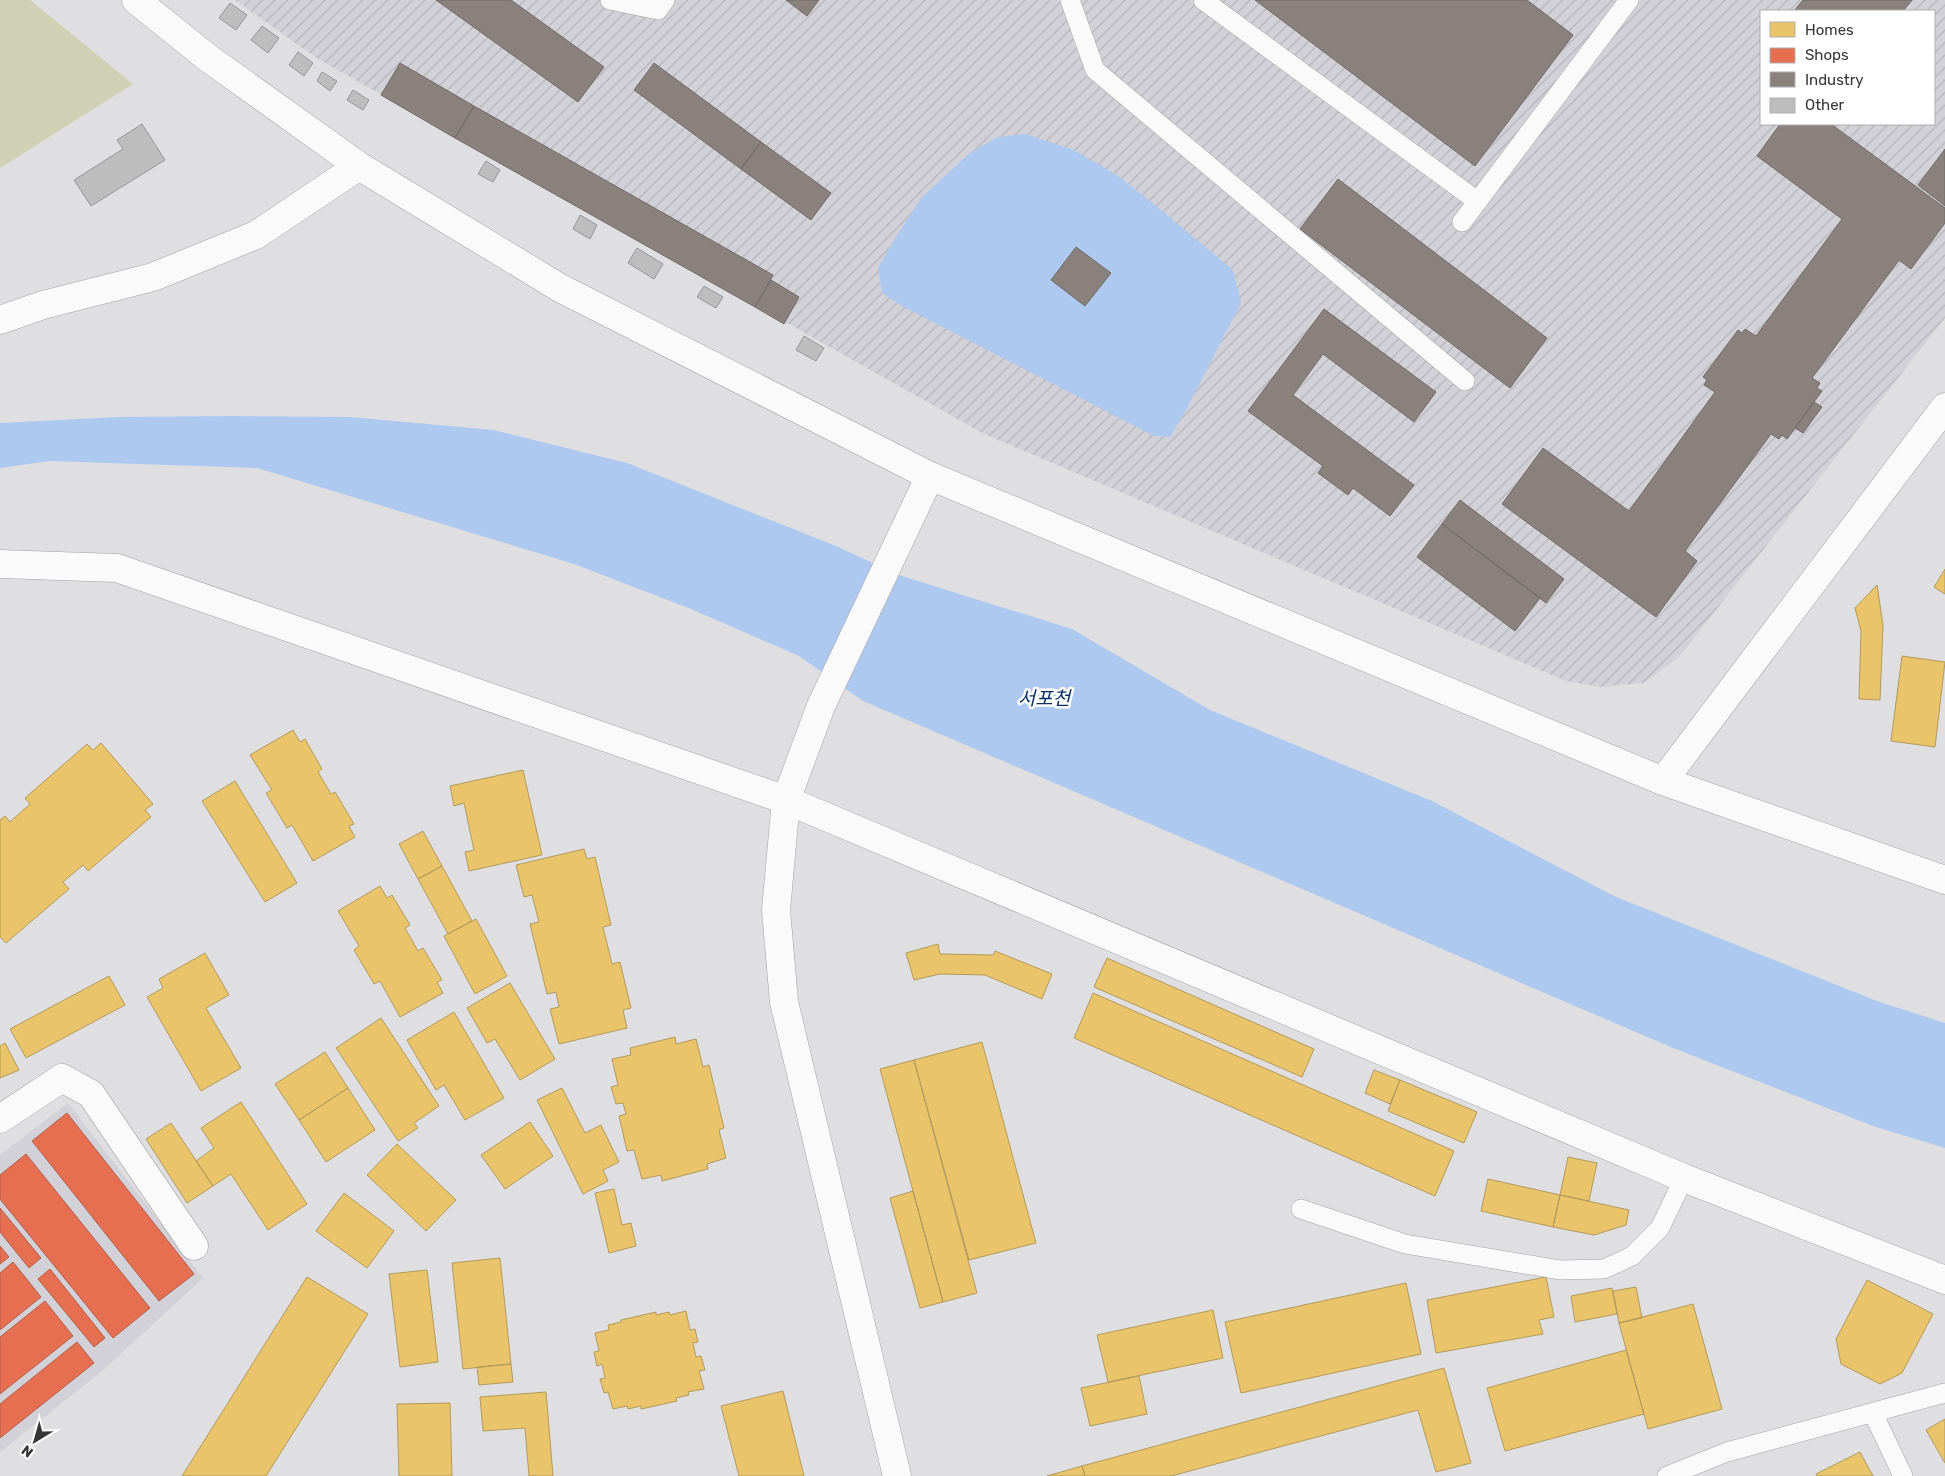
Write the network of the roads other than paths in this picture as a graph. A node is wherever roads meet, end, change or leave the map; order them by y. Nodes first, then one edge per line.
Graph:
1 (136, 0) edge
2 (610, 0) edge
3 (665, 0) edge
4 (1070, 0) edge
5 (1203, 0) edge
6 (1629, 0) edge
7 (359, 166) junction
8 (1478, 201) junction
9 (1462, 222) dead end
10 (0, 320) edge
11 (1465, 381) dead end
12 (1945, 407) edge
13 (930, 476) junction
14 (0, 564) edge
15 (1663, 781) junction
16 (786, 800) junction
17 (1945, 880) edge
18 (0, 1119) edge
19 (1684, 1178) junction
20 (1301, 1209) dead end
21 (194, 1246) dead end
22 (1945, 1280) edge
23 (1945, 1393) edge
24 (1872, 1414) junction
25 (897, 1476) edge
26 (1667, 1476) edge
27 (1903, 1476) edge

1 - 7 street
2 - 3 lane
4 - 11 lane
5 - 8 lane
6 - 8 lane
7 - 10 street
7 - 13 street
8 - 9 lane
12 - 15 street
13 - 15 street
13 - 16 street
14 - 16 street
15 - 17 street
16 - 19 street
16 - 25 street
18 - 21 street
19 - 20 lane
19 - 22 street
23 - 24 lane
24 - 26 lane
24 - 27 lane

